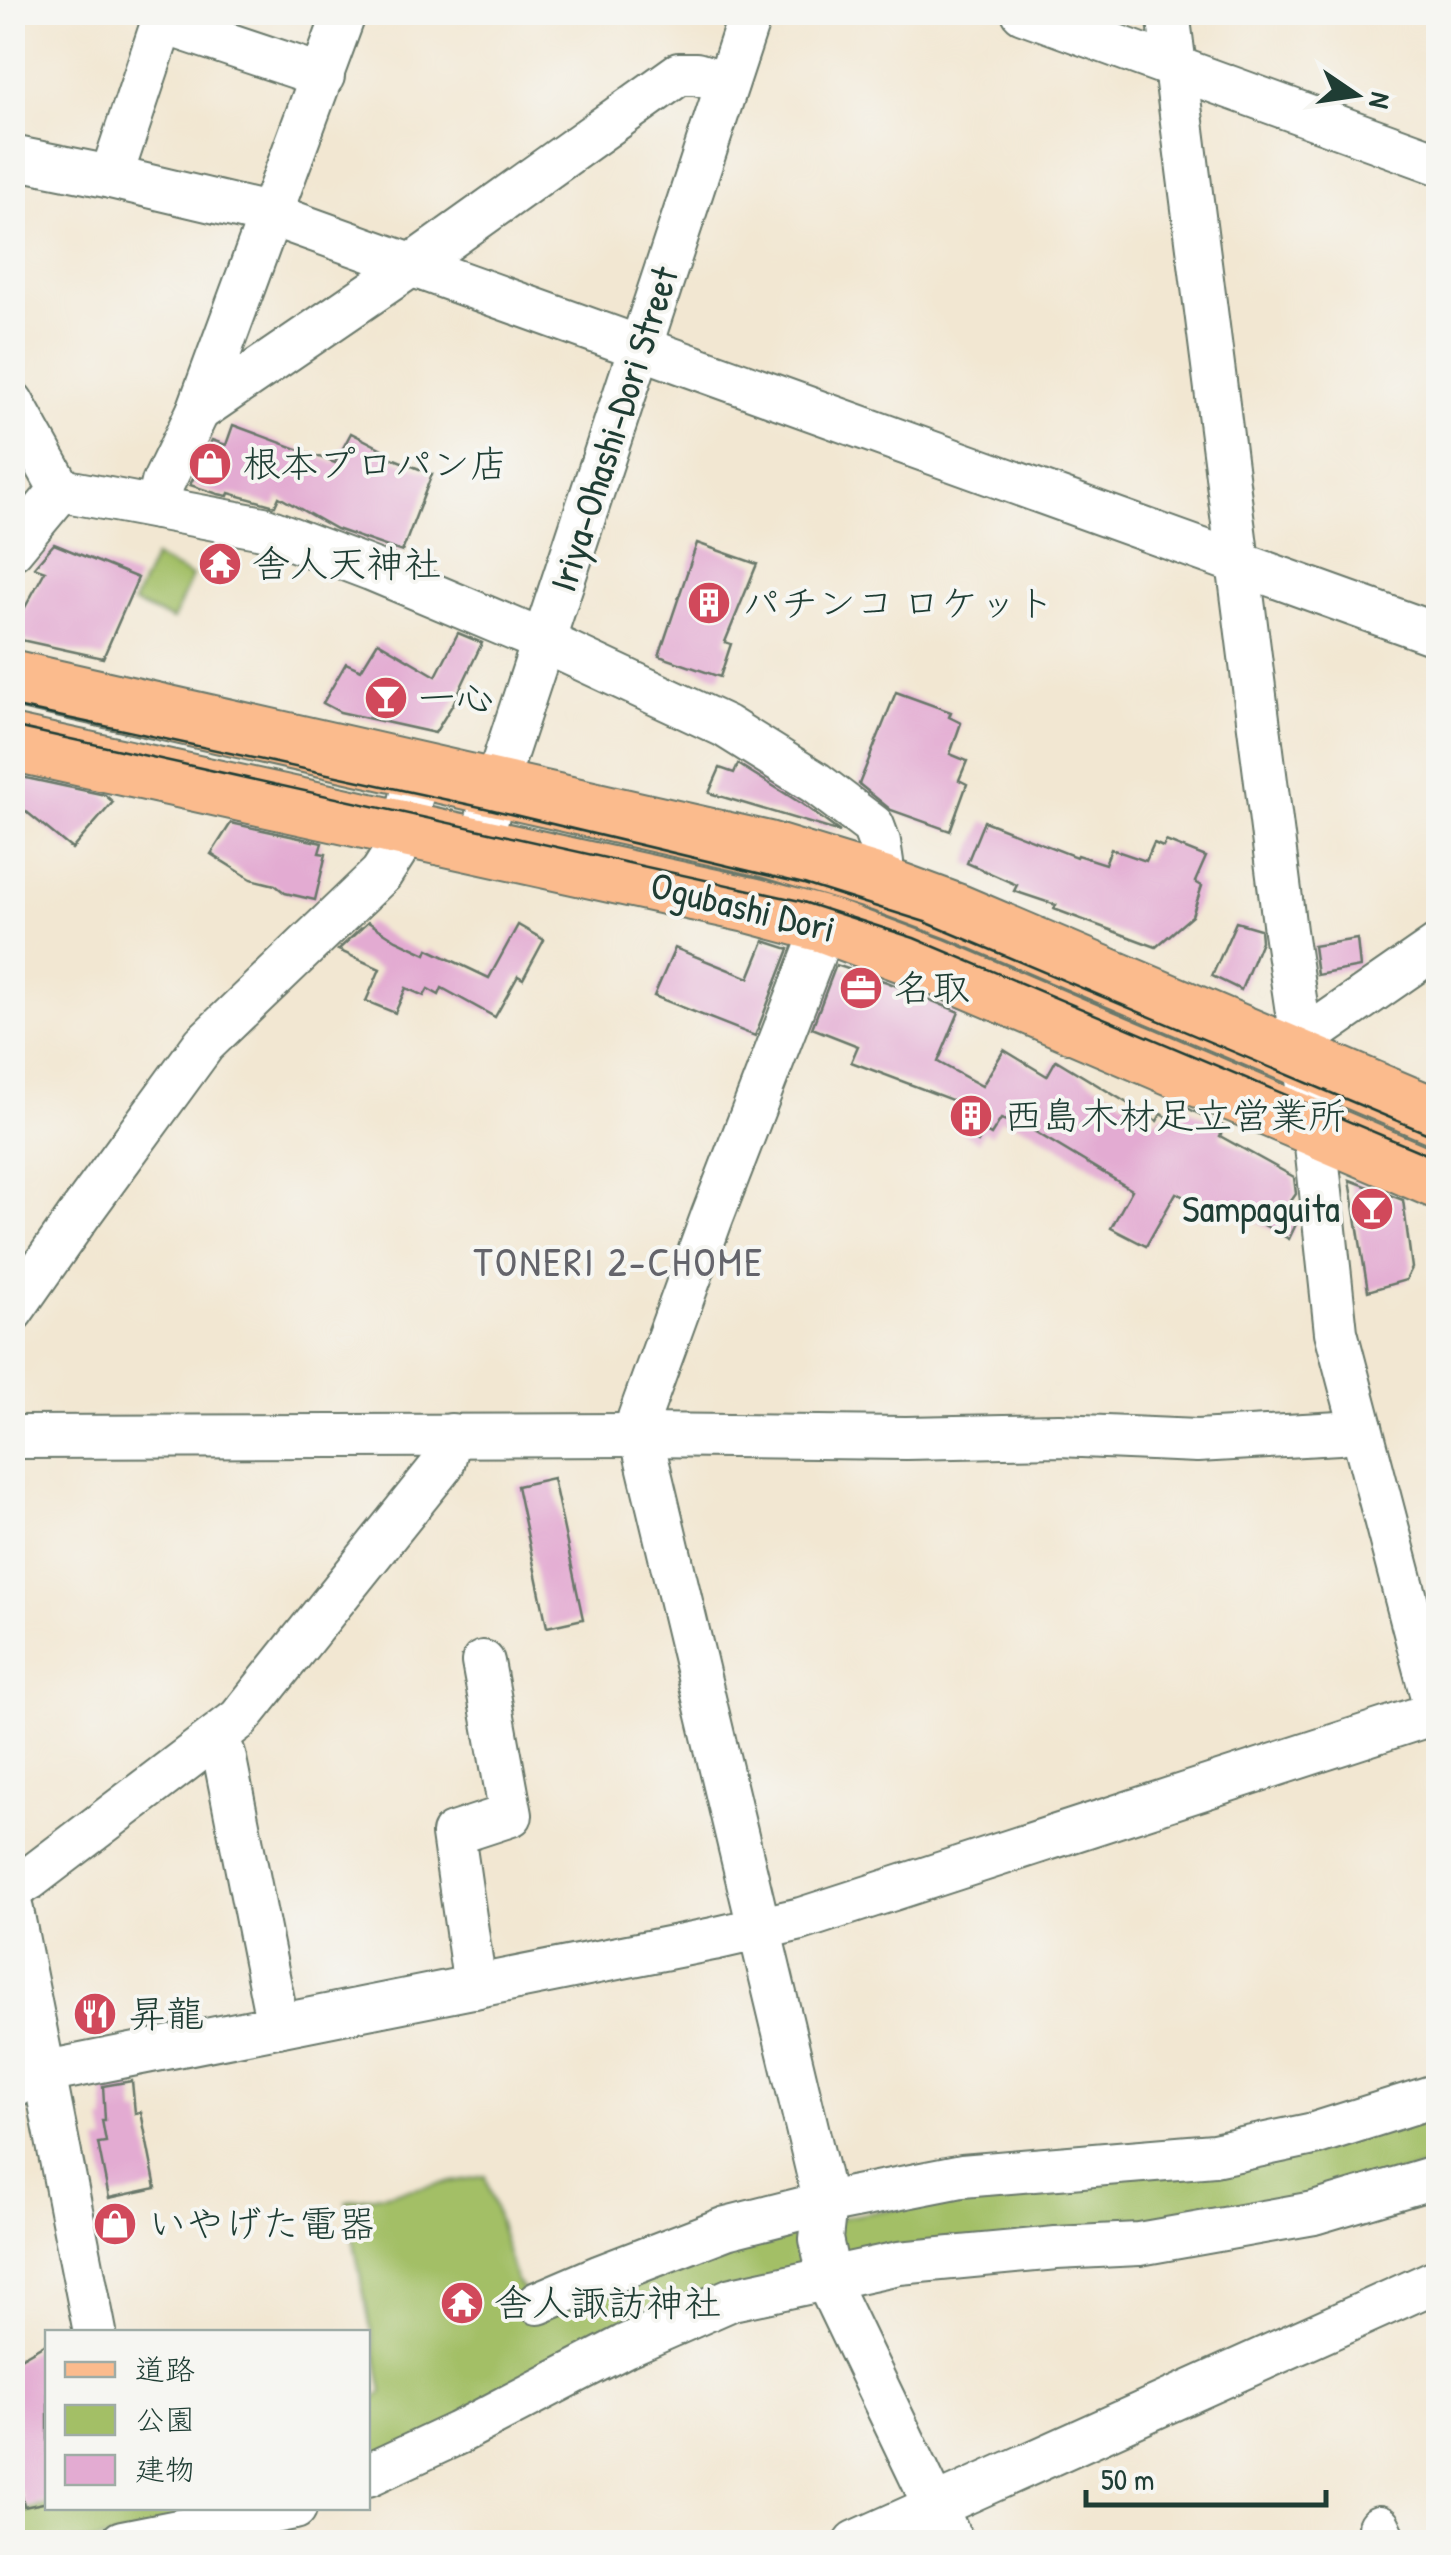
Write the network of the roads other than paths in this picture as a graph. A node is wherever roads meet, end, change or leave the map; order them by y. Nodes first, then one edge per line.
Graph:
1 (345, 12) edge
2 (751, 12) edge
3 (1023, 12) edge
4 (1168, 12) edge
5 (165, 18) edge
6 (1176, 68) junction
7 (323, 76) junction
8 (727, 83) junction
9 (12, 157) edge
10 (1438, 163) edge
11 (110, 177) junction
12 (272, 215) junction
13 (412, 266) junction
14 (641, 348) junction
15 (12, 402) edge
16 (198, 410) junction
17 (61, 490) junction
18 (157, 508) junction
19 (12, 549) edge
20 (1238, 564) junction
21 (1438, 635) edge
22 (545, 642) junction
23 (12, 678) edge
24 (12, 743) edge
25 (419, 770) junction
26 (496, 787) junction
27 (404, 829) junction
28 (480, 847) junction
29 (881, 884) junction
30 (825, 926) junction
31 (1438, 946) edge
32 (1304, 1059) junction
33 (1438, 1117) edge
34 (1314, 1127) junction
35 (1438, 1181) edge
36 (12, 1311) edge
37 (1361, 1427) junction
38 (451, 1435) junction
39 (641, 1435) junction
40 (12, 1437) edge
41 (482, 1662) dead end
42 (1438, 1715) edge
43 (216, 1737) junction
44 (12, 1888) edge
45 (12, 1910) edge
46 (758, 1928) junction
47 (475, 1987) junction
48 (278, 2026) junction
49 (29, 2080) edge
50 (1438, 2095) edge
51 (1438, 2176) edge
52 (825, 2203) junction
53 (830, 2280) junction
54 (1438, 2280) edge
55 (538, 2303) dead end
56 (94, 2330) edge
57 (370, 2474) edge
58 (282, 2510) edge
59 (944, 2524) edge
60 (137, 2532) edge
61 (856, 2542) edge

1 - 7 street
2 - 8 street, Iriya-Ohashi-Dori Street
3 - 6 street
4 - 6 street
5 - 7 street
5 - 11 street
6 - 10 street
6 - 20 street
7 - 12 street
8 - 13 street
8 - 14 street, Iriya-Ohashi-Dori Street
9 - 11 street
11 - 12 street
12 - 13 street
12 - 16 street
13 - 14 street
13 - 16 street
14 - 20 street
14 - 22 street, Iriya-Ohashi-Dori Street
15 - 17 street
16 - 18 street
17 - 18 street
17 - 19 street
18 - 22 street
20 - 21 street
20 - 32 street
22 - 26 street, Iriya-Ohashi-Dori Street
22 - 29 street
23 - 25 main road, Ogubashi Dori
24 - 27 main road, Ogubashi Dori
25 - 26 main road, Ogubashi Dori
25 - 27 street
26 - 28 street, Iriya-Ohashi-Dori Street
26 - 29 main road, Ogubashi Dori
27 - 28 main road, Ogubashi Dori
27 - 36 street
28 - 30 main road, Ogubashi Dori
29 - 32 main road, Ogubashi Dori
30 - 34 main road, Ogubashi Dori
30 - 39 street
31 - 32 street
32 - 33 main road, Ogubashi Dori
32 - 34 street
34 - 35 main road, Ogubashi Dori
34 - 37 street
37 - 39 street
37 - 42 street
38 - 39 street
38 - 40 street
38 - 43 street
39 - 46 street
41 - 47 street
42 - 46 street
43 - 44 street
43 - 48 street
45 - 49 street
46 - 47 street
46 - 52 street
47 - 48 street
48 - 49 street
49 - 56 street
50 - 52 street
51 - 53 street
52 - 53 street
52 - 55 street
53 - 57 street
53 - 59 street
54 - 59 street
58 - 60 street
59 - 61 street

